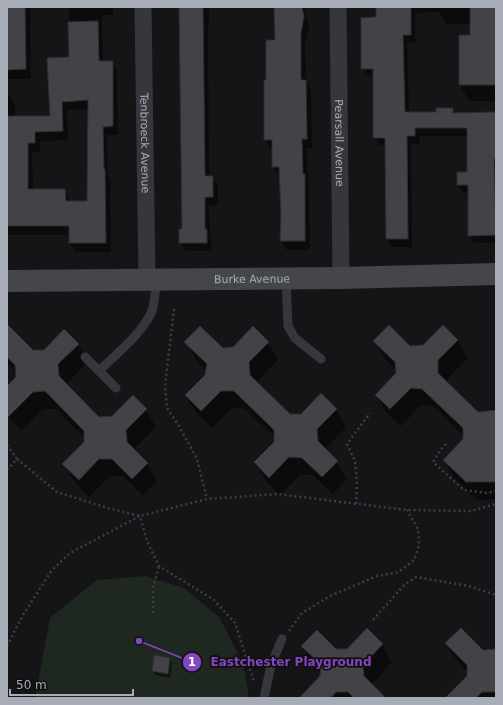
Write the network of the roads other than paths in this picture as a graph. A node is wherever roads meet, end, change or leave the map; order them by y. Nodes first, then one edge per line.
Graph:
1 (143, 7) edge
2 (338, 7) edge
3 (496, 274) edge
4 (341, 278) junction
5 (286, 279) junction
6 (152, 280) junction
7 (7, 281) edge
8 (85, 357) dead end
9 (321, 359) dead end
10 (99, 371) junction
11 (116, 388) dead end
12 (282, 639) road end
13 (264, 698) edge

1 - 6 street, Tenbroeck Avenue
2 - 4 street, Pearsall Avenue
3 - 4 main road, Burke Avenue
4 - 5 main road, Burke Avenue
5 - 6 main road, Burke Avenue
5 - 9 lane
6 - 7 main road, Burke Avenue
6 - 10 lane
8 - 10 lane
10 - 11 lane
12 - 13 lane

